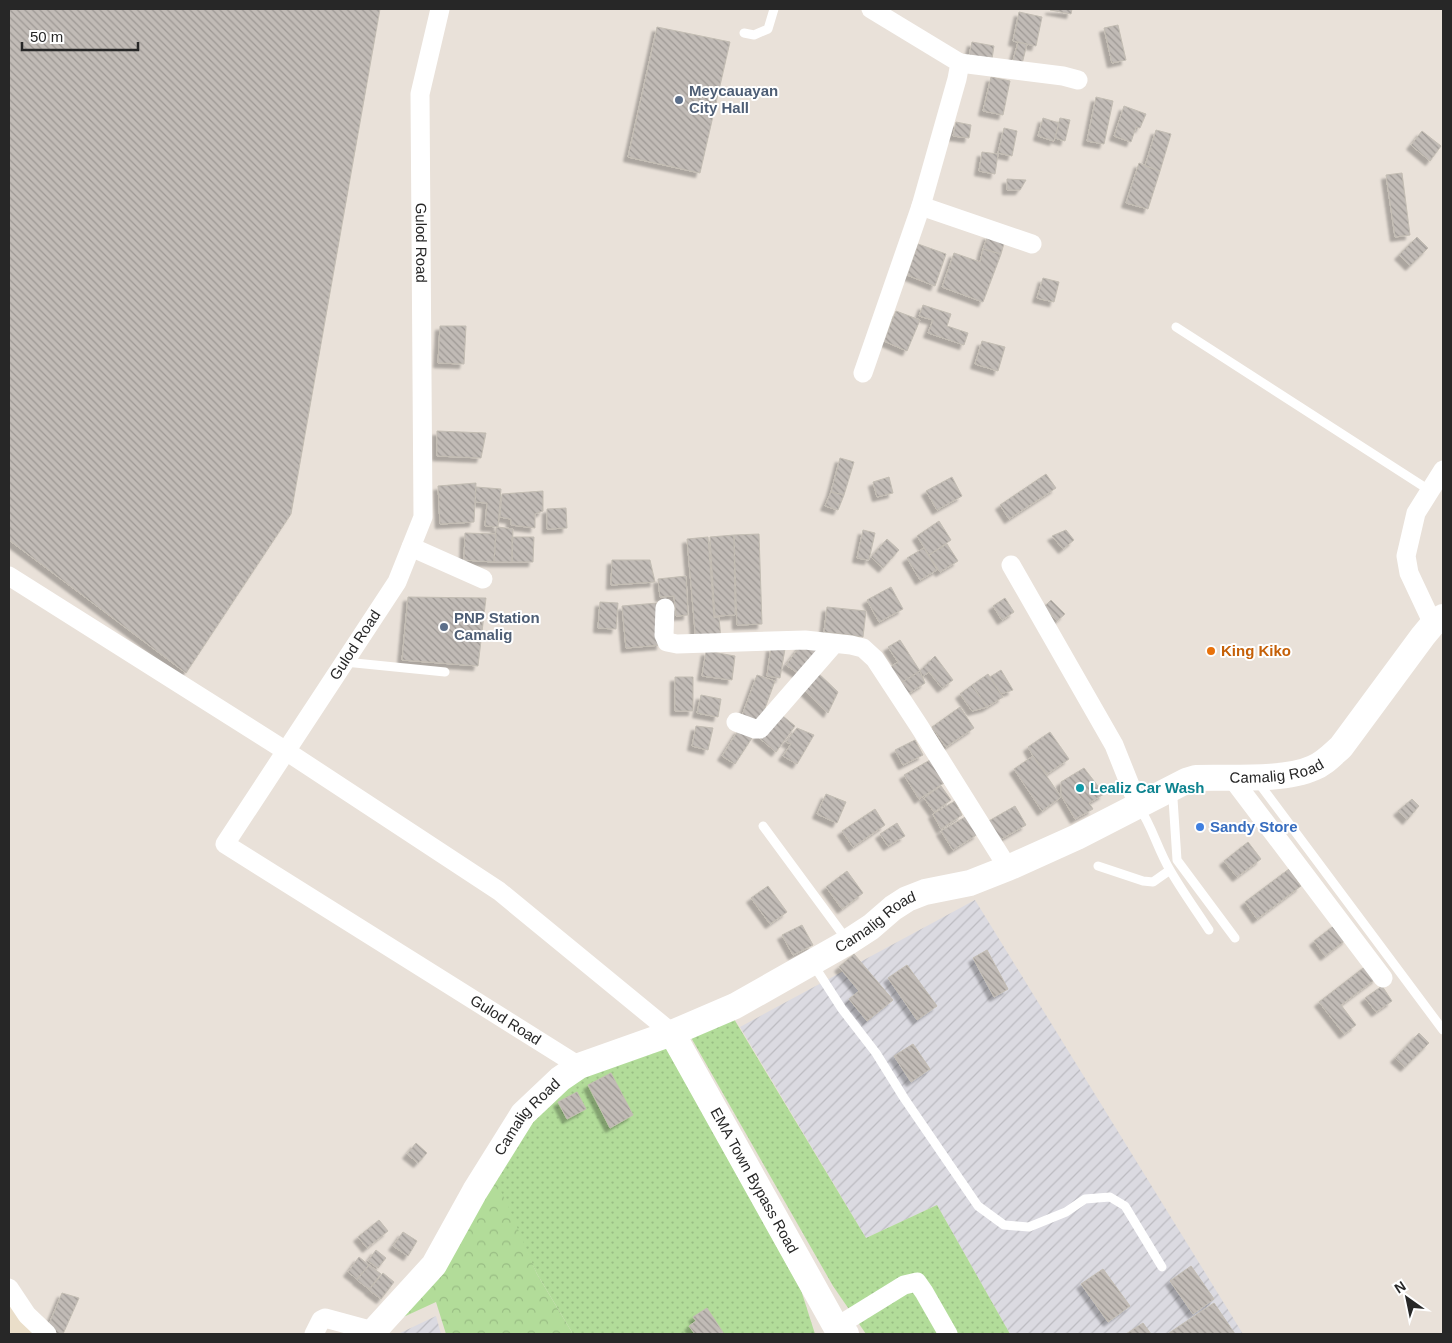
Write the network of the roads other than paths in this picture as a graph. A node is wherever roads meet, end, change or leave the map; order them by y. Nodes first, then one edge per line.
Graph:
1 (440, 9) edge
2 (774, 9) edge
3 (871, 9) edge
4 (744, 33) dead end
5 (960, 63) junction
6 (1078, 80) dead end
7 (921, 206) junction
8 (1032, 244) dead end
9 (1176, 327) dead end
10 (863, 373) dead end
11 (1443, 470) edge
12 (1429, 490) junction
13 (411, 547) junction
14 (1011, 565) dead end
15 (9, 576) edge
16 (484, 579) dead end
17 (665, 608) dead end
18 (1440, 624) edge
19 (834, 644) junction
20 (344, 662) junction
21 (445, 672) dead end
22 (736, 722) dead end
23 (286, 751) junction
24 (1242, 777) junction
25 (1177, 785) junction
26 (1138, 805) junction
27 (763, 826) dead end
28 (1098, 866) dead end
29 (1008, 868) junction
30 (1170, 870) junction
31 (1208, 930) dead end
32 (1236, 938) dead end
33 (848, 942) junction
34 (813, 964) junction
35 (1383, 978) dead end
36 (1443, 1030) edge
37 (672, 1033) junction
38 (578, 1066) junction
39 (1162, 1267) dead end
40 (9, 1288) edge
41 (379, 1328) edge
42 (839, 1332) edge
43 (47, 1334) edge
44 (314, 1334) edge
45 (948, 1334) edge

1 - 13 street, Gulod Road
2 - 4 lane
3 - 5 street
5 - 6 street
5 - 7 street
7 - 8 street
7 - 10 street
9 - 12 lane
11 - 12 street
12 - 18 street
13 - 16 street
13 - 20 street, Gulod Road
14 - 26 street
15 - 23 street
17 - 19 street
18 - 24 main road, Camalig Road
19 - 22 street
19 - 29 street
20 - 21 lane
20 - 23 street, Gulod Road
23 - 37 street
23 - 38 street, Gulod Road
24 - 25 main road, Camalig Road
24 - 35 street
24 - 36 lane
25 - 26 main road, Camalig Road
25 - 32 lane
26 - 29 main road, Camalig Road
26 - 30 lane
27 - 33 lane
28 - 30 lane
29 - 33 main road, Camalig Road
30 - 31 lane
33 - 34 main road, Camalig Road
34 - 37 main road, Camalig Road
34 - 39 lane
37 - 38 main road, Camalig Road
37 - 42 main road, EMA Town Bypass Road
38 - 41 main road, Camalig Road
40 - 43 street
41 - 44 street
42 - 45 street

